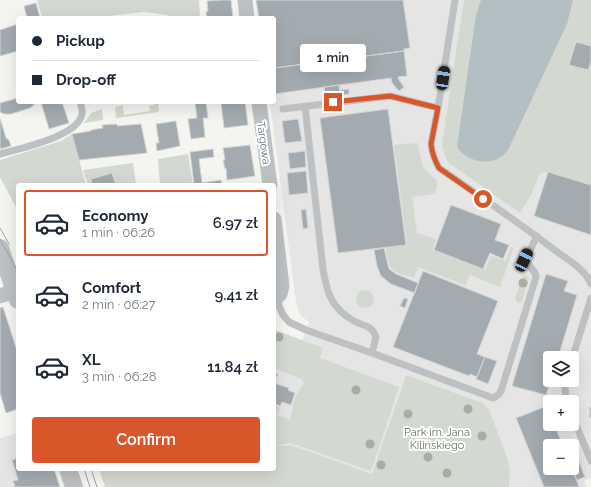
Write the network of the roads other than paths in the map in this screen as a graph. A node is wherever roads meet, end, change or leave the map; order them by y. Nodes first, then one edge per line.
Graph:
1 (245, 0) edge
2 (455, 0) edge
3 (247, 16) edge
4 (80, 104) edge
5 (259, 104) edge
6 (305, 106) junction
7 (438, 108) junction
8 (283, 109) dead end
9 (0, 154) edge
10 (270, 183) edge
11 (276, 236) edge
12 (537, 236) junction
13 (0, 248) edge
14 (591, 284) edge
15 (13, 294) edge
16 (591, 298) edge
17 (276, 299) edge
18 (276, 302) edge
19 (574, 351) edge
20 (372, 353) junction
21 (579, 431) edge
22 (591, 461) edge
23 (69, 471) edge
24 (74, 487) edge

1 - 3 street
2 - 7 lane
4 - 9 lane
5 - 10 street, Targowa
6 - 7 lane
6 - 8 lane
6 - 20 lane
7 - 12 lane
11 - 17 street
12 - 14 lane
12 - 20 lane
13 - 15 street
16 - 19 lane
18 - 20 lane
21 - 22 lane
23 - 24 street

